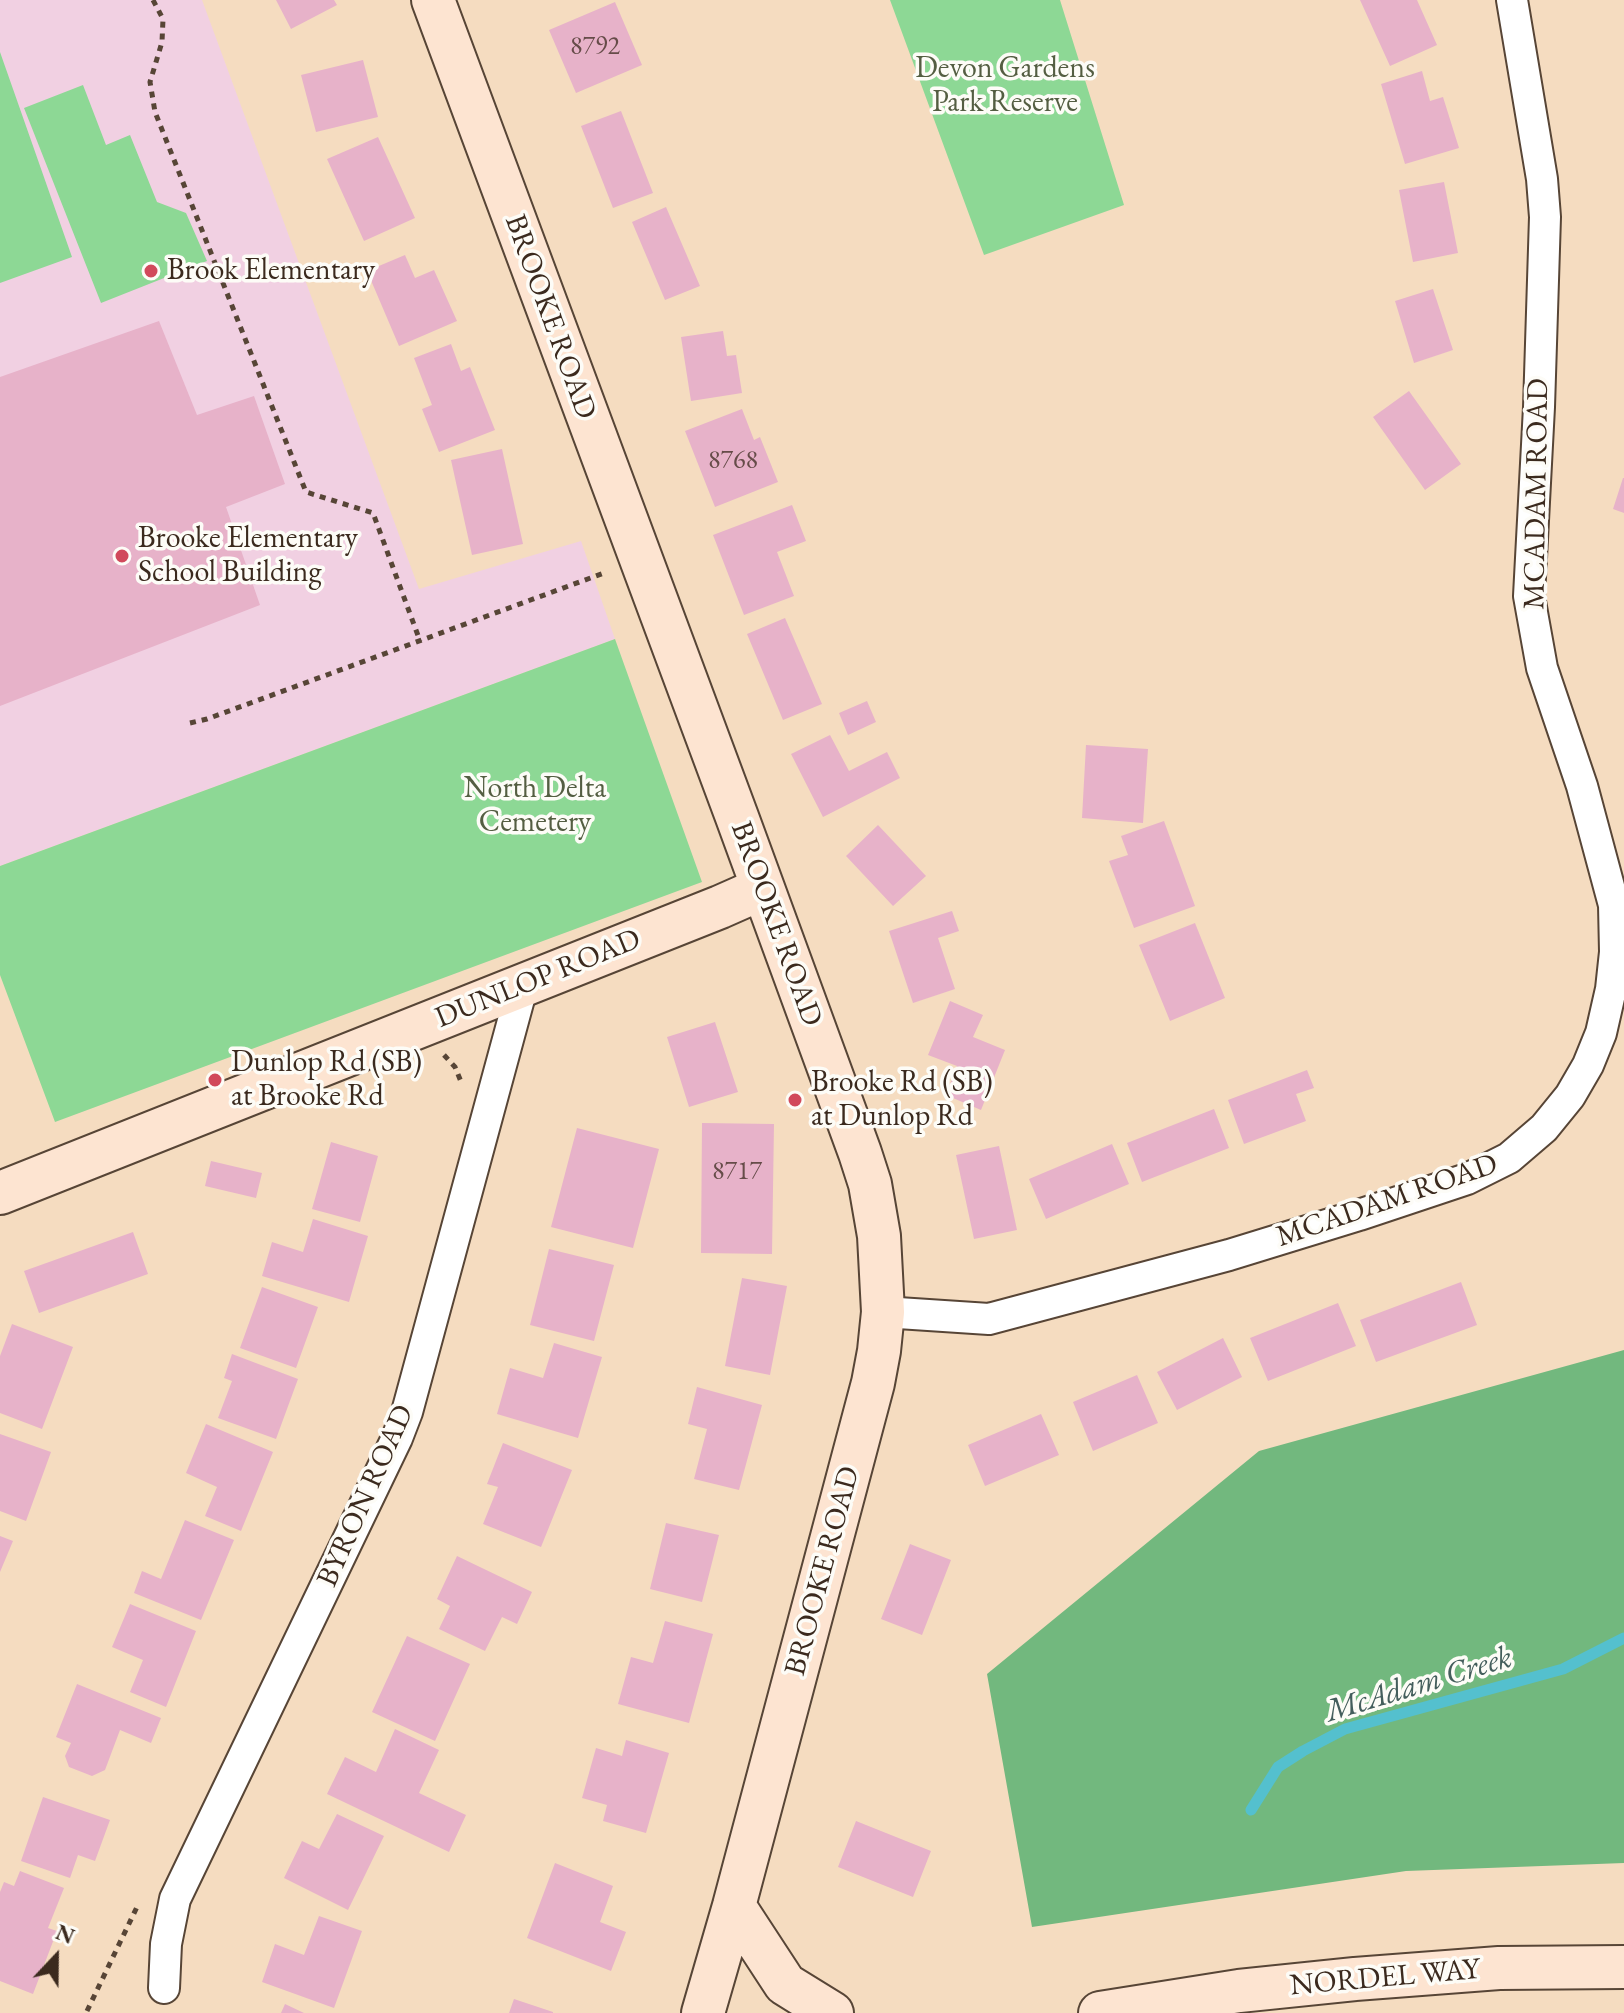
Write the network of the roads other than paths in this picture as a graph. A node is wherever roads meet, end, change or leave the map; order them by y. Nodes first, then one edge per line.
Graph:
1 (433, 0) edge
2 (1512, 0) edge
3 (763, 888) junction
4 (523, 984) junction
5 (0, 1193) edge
6 (883, 1312) junction
7 (734, 1906) junction
8 (1624, 1967) edge
9 (164, 1988) dead end
10 (703, 2013) edge
11 (832, 2013) edge
12 (1100, 2013) edge

1 - 3 street, BROOKE ROAD
2 - 6 street, MCADAM ROAD
3 - 4 street, DUNLOP ROAD
3 - 6 street, BROOKE ROAD
4 - 5 street, DUNLOP ROAD
4 - 9 street, BYRON ROAD
6 - 7 street, BROOKE ROAD
7 - 10 street, BROOKE ROAD
7 - 11 street
8 - 12 street, NORDEL WAY

